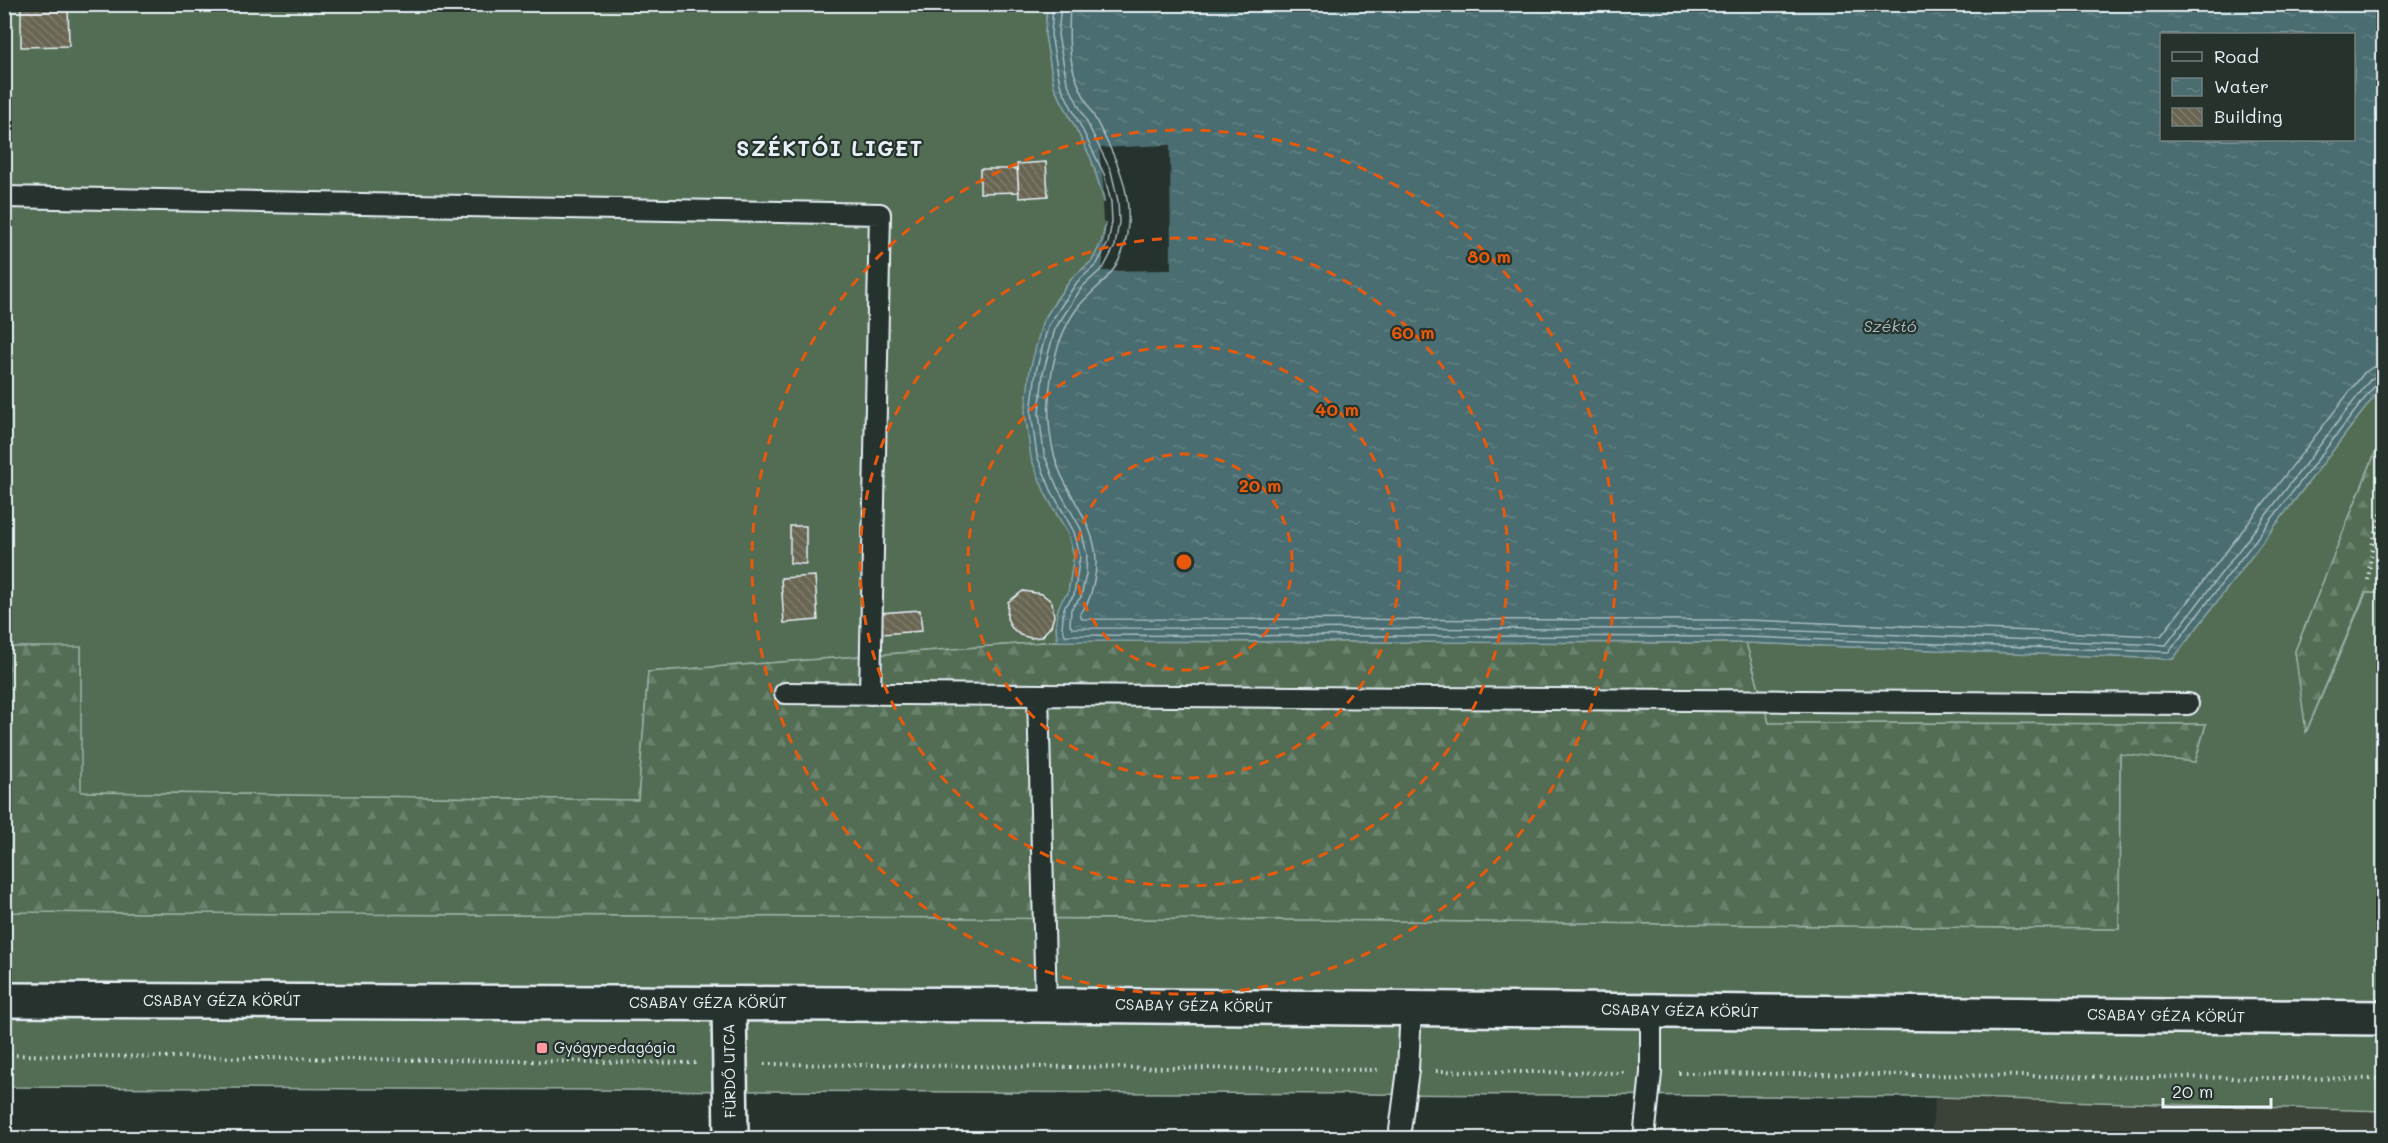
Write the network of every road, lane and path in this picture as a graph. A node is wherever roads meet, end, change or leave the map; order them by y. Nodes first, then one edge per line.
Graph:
1 (4, 197) edge
2 (2384, 504) edge
3 (2368, 580) dead end
4 (785, 693) dead end
5 (870, 694) junction
6 (1038, 695) junction
7 (2188, 704) dead end
8 (4, 1000) edge
9 (729, 1004) junction
10 (1047, 1005) junction
11 (1411, 1008) junction
12 (1651, 1011) junction
13 (2384, 1018) edge
14 (4, 1055) edge
15 (731, 1063) junction
16 (1408, 1070) junction
17 (1651, 1073) junction
18 (2384, 1080) edge
19 (731, 1138) edge
20 (1399, 1138) edge
21 (1644, 1138) edge

1 - 5 lane
2 - 3 path
4 - 5 lane
5 - 6 lane
6 - 7 lane
6 - 10 lane
8 - 9 street, CSABAY GÉZA KÖRÚT
9 - 10 street, CSABAY GÉZA KÖRÚT
9 - 15 street, FÜRDŐ UTCA
10 - 11 street, CSABAY GÉZA KÖRÚT
11 - 12 street, CSABAY GÉZA KÖRÚT
11 - 16 lane
12 - 13 street, CSABAY GÉZA KÖRÚT
12 - 17 lane
14 - 15 path
15 - 16 path
15 - 19 street, FÜRDŐ UTCA
16 - 17 path
16 - 20 lane
17 - 18 path
17 - 21 lane

